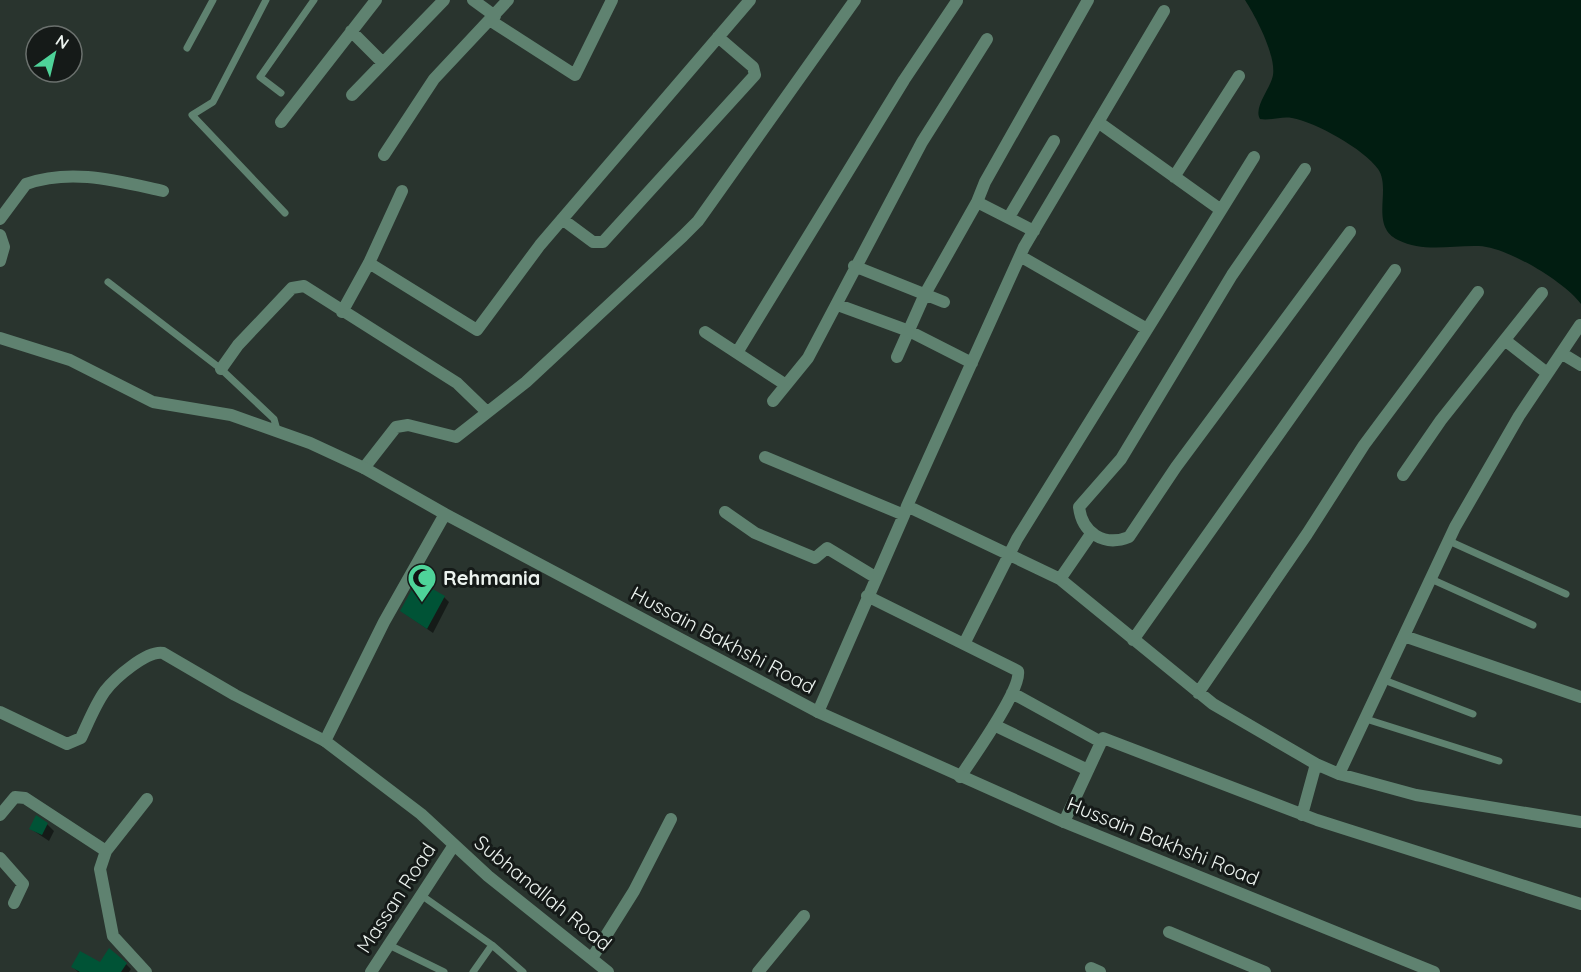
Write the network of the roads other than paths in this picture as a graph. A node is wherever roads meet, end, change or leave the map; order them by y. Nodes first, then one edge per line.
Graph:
1 (213, 0) edge
2 (266, 0) edge
3 (314, 0) edge
4 (376, 0) edge
5 (444, 0) edge
6 (473, 0) edge
7 (508, 0) edge
8 (612, 0) edge
9 (750, 0) edge
10 (855, 0) edge
11 (1088, 0) edge
12 (957, 1) edge
13 (1164, 11) dead end
14 (493, 18) junction
15 (351, 31) junction
16 (718, 37) junction
17 (987, 39) dead end
18 (187, 48) dead end
19 (383, 63) junction
20 (1239, 76) dead end
21 (281, 93) dead end
22 (352, 95) dead end
23 (281, 122) dead end
24 (1098, 122) junction
25 (1054, 141) dead end
26 (384, 155) dead end
27 (1254, 157) dead end
28 (1305, 169) dead end
29 (1174, 177) junction
30 (163, 191) dead end
31 (402, 191) dead end
32 (977, 202) junction
33 (1221, 210) junction
34 (285, 213) dead end
35 (1009, 218) junction
36 (0, 219) edge
37 (562, 219) junction
38 (1034, 231) junction
39 (1350, 232) dead end
40 (0, 235) edge
41 (1020, 256) junction
42 (0, 261) edge
43 (369, 263) junction
44 (854, 266) junction
45 (1395, 270) dead end
46 (108, 282) dead end
47 (1478, 292) dead end
48 (1542, 293) dead end
49 (925, 294) junction
50 (944, 302) dead end
51 (838, 305) junction
52 (342, 312) junction
53 (1580, 325) edge
54 (1147, 329) junction
55 (705, 332) dead end
56 (909, 332) junction
57 (0, 338) edge
58 (1506, 341) junction
59 (738, 351) junction
60 (1561, 353) junction
61 (897, 357) dead end
62 (972, 363) junction
63 (1581, 365) edge
64 (221, 369) junction
65 (1547, 374) junction
66 (786, 385) junction
67 (773, 401) dead end
68 (487, 412) junction
69 (277, 430) junction
70 (765, 456) dead end
71 (364, 468) junction
72 (1403, 475) dead end
73 (905, 510) junction
74 (725, 512) dead end
75 (445, 514) junction
76 (1091, 534) junction
77 (1449, 541) junction
78 (1009, 554) junction
79 (875, 577) junction
80 (1060, 579) junction
81 (1431, 579) junction
82 (1566, 594) dead end
83 (867, 596) junction
84 (1533, 625) dead end
85 (1404, 636) junction
86 (1133, 640) junction
87 (964, 644) junction
88 (1384, 680) junction
89 (1012, 693) junction
90 (1198, 693) junction
91 (1581, 697) edge
92 (818, 711) junction
93 (0, 712) edge
94 (1473, 714) dead end
95 (1365, 719) junction
96 (994, 725) junction
97 (325, 741) junction
98 (1101, 742) junction
99 (1499, 761) dead end
100 (1316, 764) junction
101 (1088, 770) junction
102 (1340, 774) junction
103 (960, 777) junction
104 (147, 799) dead end
105 (0, 815) edge
106 (1302, 815) junction
107 (671, 819) dead end
108 (1064, 822) junction
109 (1581, 822) edge
110 (454, 844) junction
111 (106, 851) junction
112 (0, 858) edge
113 (421, 896) junction
114 (14, 903) dead end
115 (1581, 904) edge
116 (804, 916) dead end
117 (1169, 932) dead end
118 (389, 945) junction
119 (492, 945) junction
120 (592, 958) junction
121 (146, 972) edge
122 (371, 972) edge
123 (444, 972) edge
124 (473, 972) edge
125 (523, 972) edge
126 (608, 972) edge
127 (758, 972) edge
128 (1265, 972) edge
129 (1434, 972) edge

1 - 18 lane
2 - 34 lane
3 - 21 lane
4 - 15 street
5 - 19 street
6 - 14 street
7 - 14 street
8 - 14 street
9 - 16 street
10 - 68 street
11 - 32 street
12 - 59 street
13 - 24 street
14 - 26 street
15 - 19 street
15 - 23 street
16 - 37 street
16 - 37 street
17 - 44 street
19 - 22 street
20 - 29 street
24 - 29 street
24 - 38 street
25 - 35 street
27 - 33 street
28 - 76 street
29 - 33 street
30 - 36 street
31 - 43 street
32 - 35 street
32 - 49 street
33 - 54 street
35 - 38 street
37 - 43 street
38 - 41 street
39 - 76 street
40 - 42 street
41 - 54 street
41 - 62 street
43 - 52 street
44 - 49 street
44 - 51 street
45 - 86 street
46 - 64 lane
47 - 90 street
48 - 58 street
49 - 50 street
49 - 56 street
51 - 56 street
51 - 66 street
52 - 64 street
52 - 68 street
53 - 60 street
54 - 78 street
55 - 59 street
56 - 61 street
56 - 62 street
57 - 69 street, Hussain Bakhshi Road
58 - 65 street
58 - 72 street
59 - 66 street
60 - 63 street
60 - 65 street
62 - 73 street
64 - 69 lane
65 - 77 street
66 - 67 street
68 - 71 street
69 - 71 street, Hussain Bakhshi Road
70 - 73 street
71 - 75 street, Hussain Bakhshi Road
73 - 78 street
73 - 79 street
74 - 79 street
75 - 92 street, Hussain Bakhshi Road
75 - 97 street
76 - 80 street
77 - 81 street
77 - 82 lane
78 - 80 street
78 - 87 street
79 - 83 street
80 - 86 street
81 - 84 lane
81 - 85 street
83 - 87 street
83 - 92 street
85 - 88 street
85 - 91 street
86 - 90 street
87 - 89 street
88 - 94 lane
88 - 95 street
89 - 96 street
89 - 98 street
90 - 100 street
92 - 103 street, Hussain Bakhshi Road
93 - 97 street, Subhanallah Road
95 - 99 lane
95 - 102 street
96 - 101 street
96 - 103 street
97 - 110 street, Subhanallah Road
98 - 101 street
98 - 106 street
100 - 102 street
100 - 106 street
101 - 108 street
102 - 109 street
103 - 108 street, Hussain Bakhshi Road
104 - 111 street
105 - 111 street
106 - 115 street
107 - 120 street
108 - 129 street, Hussain Bakhshi Road
110 - 113 street, Massan Road
110 - 120 street, Subhanallah Road
111 - 121 street
112 - 114 street
113 - 118 street, Massan Road
113 - 119 lane
116 - 127 street
117 - 128 street
118 - 122 street, Massan Road
118 - 123 lane
119 - 124 lane
119 - 125 lane
120 - 126 street, Subhanallah Road

